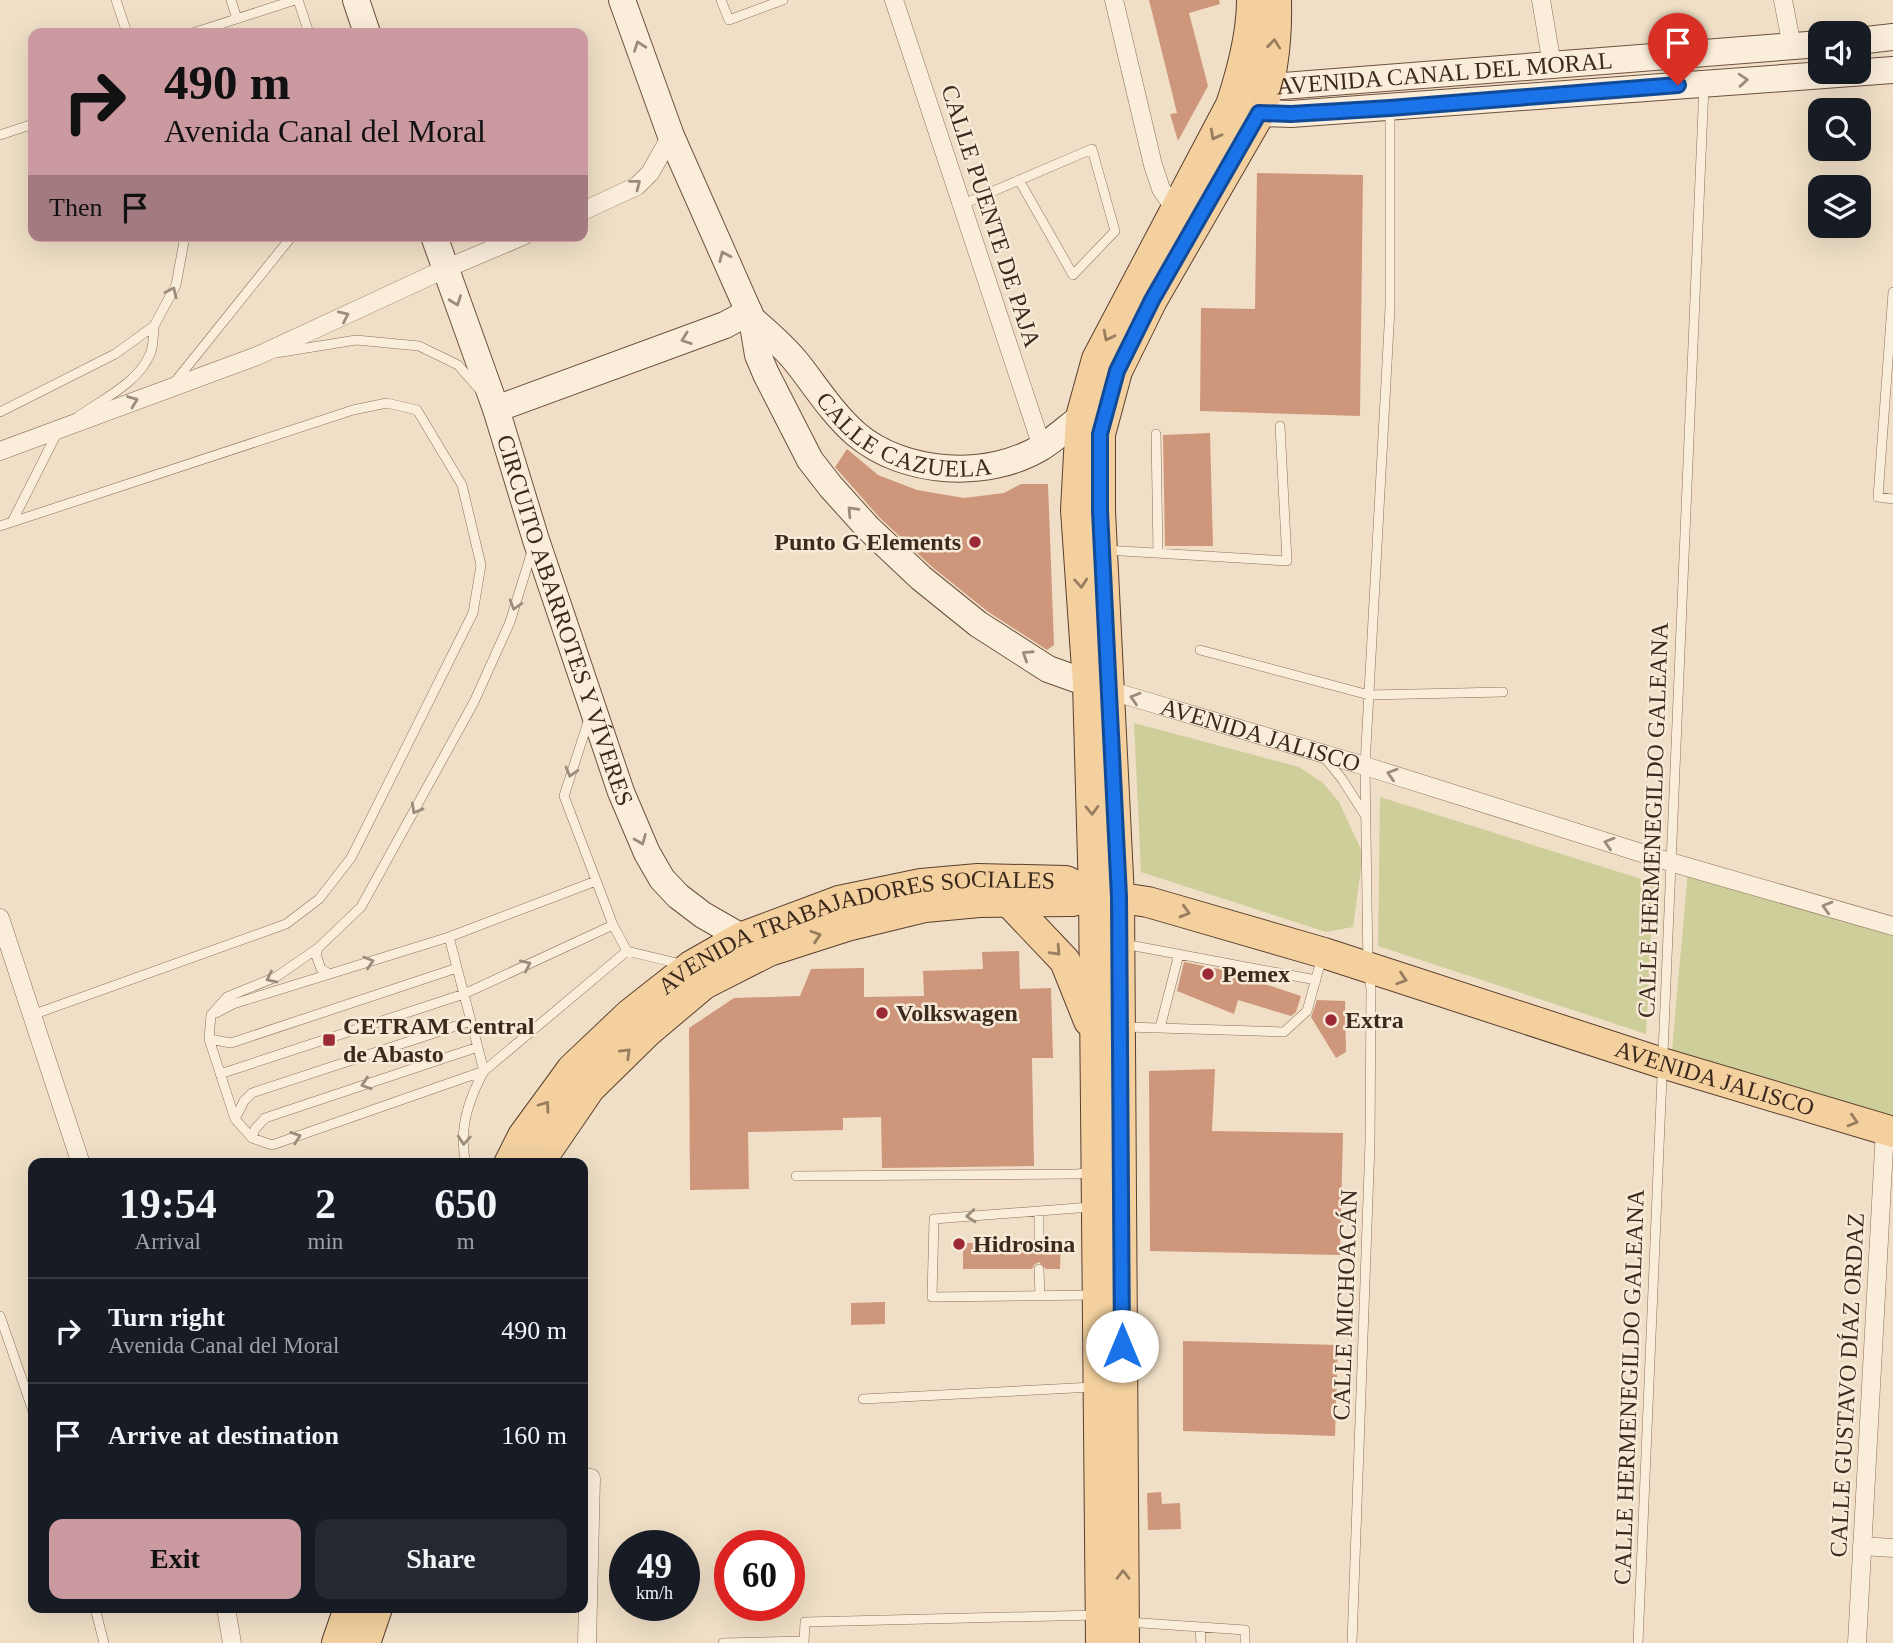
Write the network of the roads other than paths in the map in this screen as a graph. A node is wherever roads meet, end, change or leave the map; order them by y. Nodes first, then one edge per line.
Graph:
1 (116, 0) edge
2 (231, 0) edge
3 (296, 0) edge
4 (356, 0) edge
5 (622, 0) edge
6 (721, 0) edge
7 (783, 0) edge
8 (894, 0) edge
9 (1114, 0) edge
10 (1252, 0) edge
11 (1276, 0) edge
12 (1541, 0) edge
13 (1783, 0) edge
14 (237, 19) junction
15 (125, 28) edge
16 (209, 28) edge
17 (307, 28) edge
18 (365, 28) edge
19 (1893, 37) edge
20 (1871, 40) edge
21 (1808, 45) edge
22 (1791, 47) junction
23 (1552, 65) junction
24 (1893, 70) edge
25 (1704, 83) junction
26 (1234, 96) junction
27 (1264, 100) junction
28 (1390, 108) junction
29 (28, 126) edge
30 (0, 135) edge
31 (671, 136) junction
32 (1019, 180) junction
33 (961, 205) junction
34 (588, 209) edge
35 (1185, 218) junction
36 (184, 242) edge
37 (287, 242) edge
38 (436, 242) edge
39 (509, 242) edge
40 (1163, 257) junction
41 (445, 269) junction
42 (1893, 292) edge
43 (751, 315) junction
44 (154, 326) junction
45 (758, 355) joint
46 (257, 356) junction
47 (171, 387) junction
48 (496, 409) junction
49 (0, 412) edge
50 (1081, 417) junction
51 (1280, 426) dead end
52 (59, 429) junction
53 (1156, 433) dead end
54 (1042, 447) junction
55 (0, 450) edge
56 (1893, 499) edge
57 (12, 523) junction
58 (0, 526) edge
59 (536, 540) junction
60 (1090, 549) junction
61 (1158, 553) junction
62 (1200, 650) dead end
63 (1098, 687) junction
64 (1503, 692) dead end
65 (1369, 695) junction
66 (593, 707) junction
67 (1321, 753) junction
68 (1365, 766) junction
69 (1366, 817) junction
70 (1670, 862) junction
71 (596, 881) junction
72 (1106, 896) junction
73 (1009, 902) junction
74 (0, 918) edge
75 (613, 925) junction
76 (1893, 926) edge
77 (449, 937) junction
78 (740, 938) junction
79 (1119, 943) junction
80 (318, 948) junction
81 (627, 951) junction
82 (769, 951) junction
83 (1179, 954) junction
84 (691, 966) junction
85 (1320, 967) junction
86 (457, 968) junction
87 (1368, 968) junction
88 (330, 974) junction
89 (464, 994) junction
90 (32, 1015) junction
91 (211, 1015) junction
92 (471, 1021) junction
93 (1160, 1028) junction
94 (1109, 1034) junction
95 (209, 1039) junction
96 (478, 1047) junction
97 (1662, 1063) junction
98 (484, 1071) junction
99 (220, 1073) junction
100 (234, 1119) junction
101 (1889, 1131) edge
102 (252, 1138) junction
103 (79, 1158) edge
104 (465, 1158) edge
105 (512, 1158) edge
106 (542, 1158) edge
107 (1097, 1171) junction
108 (796, 1176) dead end
109 (1109, 1206) junction
110 (1039, 1211) junction
111 (1039, 1242) dead end
112 (1040, 1269) dead end
113 (1110, 1294) junction
114 (1040, 1296) junction
115 (0, 1317) edge
116 (1098, 1386) junction
117 (28, 1397) edge
118 (863, 1399) dead end
119 (1111, 1503) junction
120 (1862, 1546) junction
121 (1893, 1548) edge
122 (96, 1613) edge
123 (227, 1613) edge
124 (347, 1613) edge
125 (375, 1613) edge
126 (586, 1613) edge
127 (1200, 1627) junction
128 (1112, 1631) edge
129 (804, 1642) edge
130 (104, 1643) edge
131 (232, 1643) edge
132 (337, 1643) edge
133 (365, 1643) edge
134 (587, 1643) edge
135 (723, 1643) edge
136 (1201, 1643) edge
137 (1245, 1643) edge
138 (1352, 1643) edge
139 (1638, 1643) edge
140 (1857, 1643) edge

1 - 15 lane
2 - 14 lane
3 - 14 lane
3 - 17 lane
4 - 18 main road
31 -> 5 main road, CALLE CAZUELA
6 - 7 lane
8 - 33 street, CALLE PUENTE DE PAJA
9 - 35 street
10 - 26 main road
27 -> 11 main road
12 - 23 street
13 - 22 street
14 - 16 lane
19 - 20 main road
21 - 22 main road, AVENIDA CANAL DEL MORAL
22 - 23 main road, AVENIDA CANAL DEL MORAL
23 - 27 main road, AVENIDA CANAL DEL MORAL
25 -> 24 main road, AVENIDA CANAL DEL MORAL
25 - 28 main road, AVENIDA CANAL DEL MORAL
25 - 70 lane, CALLE HERMENEGILDO GALEANA
26 - 27 main road, AVENIDA CANAL DEL MORAL
26 -> 35 main road
27 - 28 main road, AVENIDA CANAL DEL MORAL
27 - 35 main road
28 - 65 lane, CALLE MICHOACÁN
29 - 30 lane
34 -> 31 street
43 -> 31 main road, CALLE CAZUELA
32 - 32 lane
32 - 33 lane
33 - 54 street, CALLE PUENTE DE PAJA
35 - 40 main road
44 -> 36 lane
37 - 47 lane
38 - 41 main road, CIRCUITO ABARROTES Y VÍVERES
39 - 41 street
40 -> 50 main road
40 - 60 main road
46 -> 41 street
41 -> 48 main road, CIRCUITO ABARROTES Y VÍVERES
42 - 56 lane
43 - 45 main road, CALLE CAZUELA
43 -> 48 main road
43 - 54 main road, CALLE CAZUELA
44 - 49 lane
44 - 52 lane
63 -> 45 main road, AVENIDA JALISCO
46 - 47 street
46 - 48 lane
52 -> 47 street
48 - 59 main road, CIRCUITO ABARROTES Y VÍVERES
50 - 54 main road, CALLE CAZUELA
50 - 60 main road
51 - 61 lane
52 - 55 street
52 - 57 lane
53 - 61 lane
57 - 58 lane
57 - 90 lane
59 - 66 main road, CIRCUITO ABARROTES Y VÍVERES
59 -> 80 lane
60 - 61 lane
60 - 63 main road
62 - 65 lane
67 -> 63 street, AVENIDA JALISCO
63 - 72 main road
64 - 65 lane
65 - 68 lane, CALLE MICHOACÁN
66 -> 71 lane
66 -> 78 main road, CIRCUITO ABARROTES Y VÍVERES
67 - 68 street, AVENIDA JALISCO
67 - 69 lane
68 - 69 lane, CALLE MICHOACÁN
70 -> 68 street, AVENIDA JALISCO
69 - 87 lane, CALLE MICHOACÁN
76 -> 70 street, AVENIDA JALISCO
70 - 97 lane, CALLE HERMENEGILDO GALEANA
71 - 75 lane
71 - 77 lane
72 - 73 main road, AVENIDA TRABAJADORES SOCIALES
72 - 78 main road, AVENIDA TRABAJADORES SOCIALES
72 - 79 main road
72 -> 85 main road, AVENIDA JALISCO
72 - 94 main road
82 -> 73 main road, AVENIDA TRABAJADORES SOCIALES
73 -> 94 main road
74 - 90 street
75 - 81 lane
89 -> 75 lane
77 - 86 lane
88 -> 77 lane
78 - 82 main road, CIRCUITO ABARROTES Y VÍVERES
78 - 84 main road, AVENIDA TRABAJADORES SOCIALES
79 - 83 lane
79 - 94 main road
80 - 88 lane
80 -> 91 lane
81 - 84 lane
81 - 98 lane
106 -> 82 main road, AVENIDA TRABAJADORES SOCIALES
83 - 85 lane
83 - 93 lane
105 -> 84 main road, AVENIDA TRABAJADORES SOCIALES
85 - 87 main road, AVENIDA JALISCO
85 - 93 lane
86 - 89 lane
86 - 95 lane
87 -> 97 main road, AVENIDA JALISCO
87 - 138 lane, CALLE MICHOACÁN
88 - 91 lane
89 - 92 lane
89 - 99 lane
90 - 103 street
91 - 95 lane
92 - 96 lane
92 - 100 lane
93 - 94 lane
94 - 107 main road
94 - 109 main road
95 - 99 lane
96 - 98 lane
96 -> 102 lane
97 -> 101 main road, AVENIDA JALISCO
97 - 139 lane, CALLE HERMENEGILDO GALEANA
102 -> 98 lane
98 -> 104 lane
99 - 100 lane
100 - 102 lane
101 - 120 street, CALLE GUSTAVO DÍAZ ORDAZ
107 - 108 lane
107 - 109 main road
109 - 110 lane
109 - 113 main road
110 - 111 lane
110 -> 114 lane
112 - 114 lane
113 - 114 lane
113 - 116 main road
113 - 119 main road
115 - 117 lane
116 - 118 lane
116 - 119 main road
119 - 128 main road
120 - 121 street
120 - 140 street, CALLE GUSTAVO DÍAZ ORDAZ
122 - 130 lane
123 - 131 street
124 - 132 main road
125 - 133 main road
126 - 134 street
127 - 128 lane
127 - 136 lane
127 - 137 lane
128 - 129 lane
129 - 135 lane

